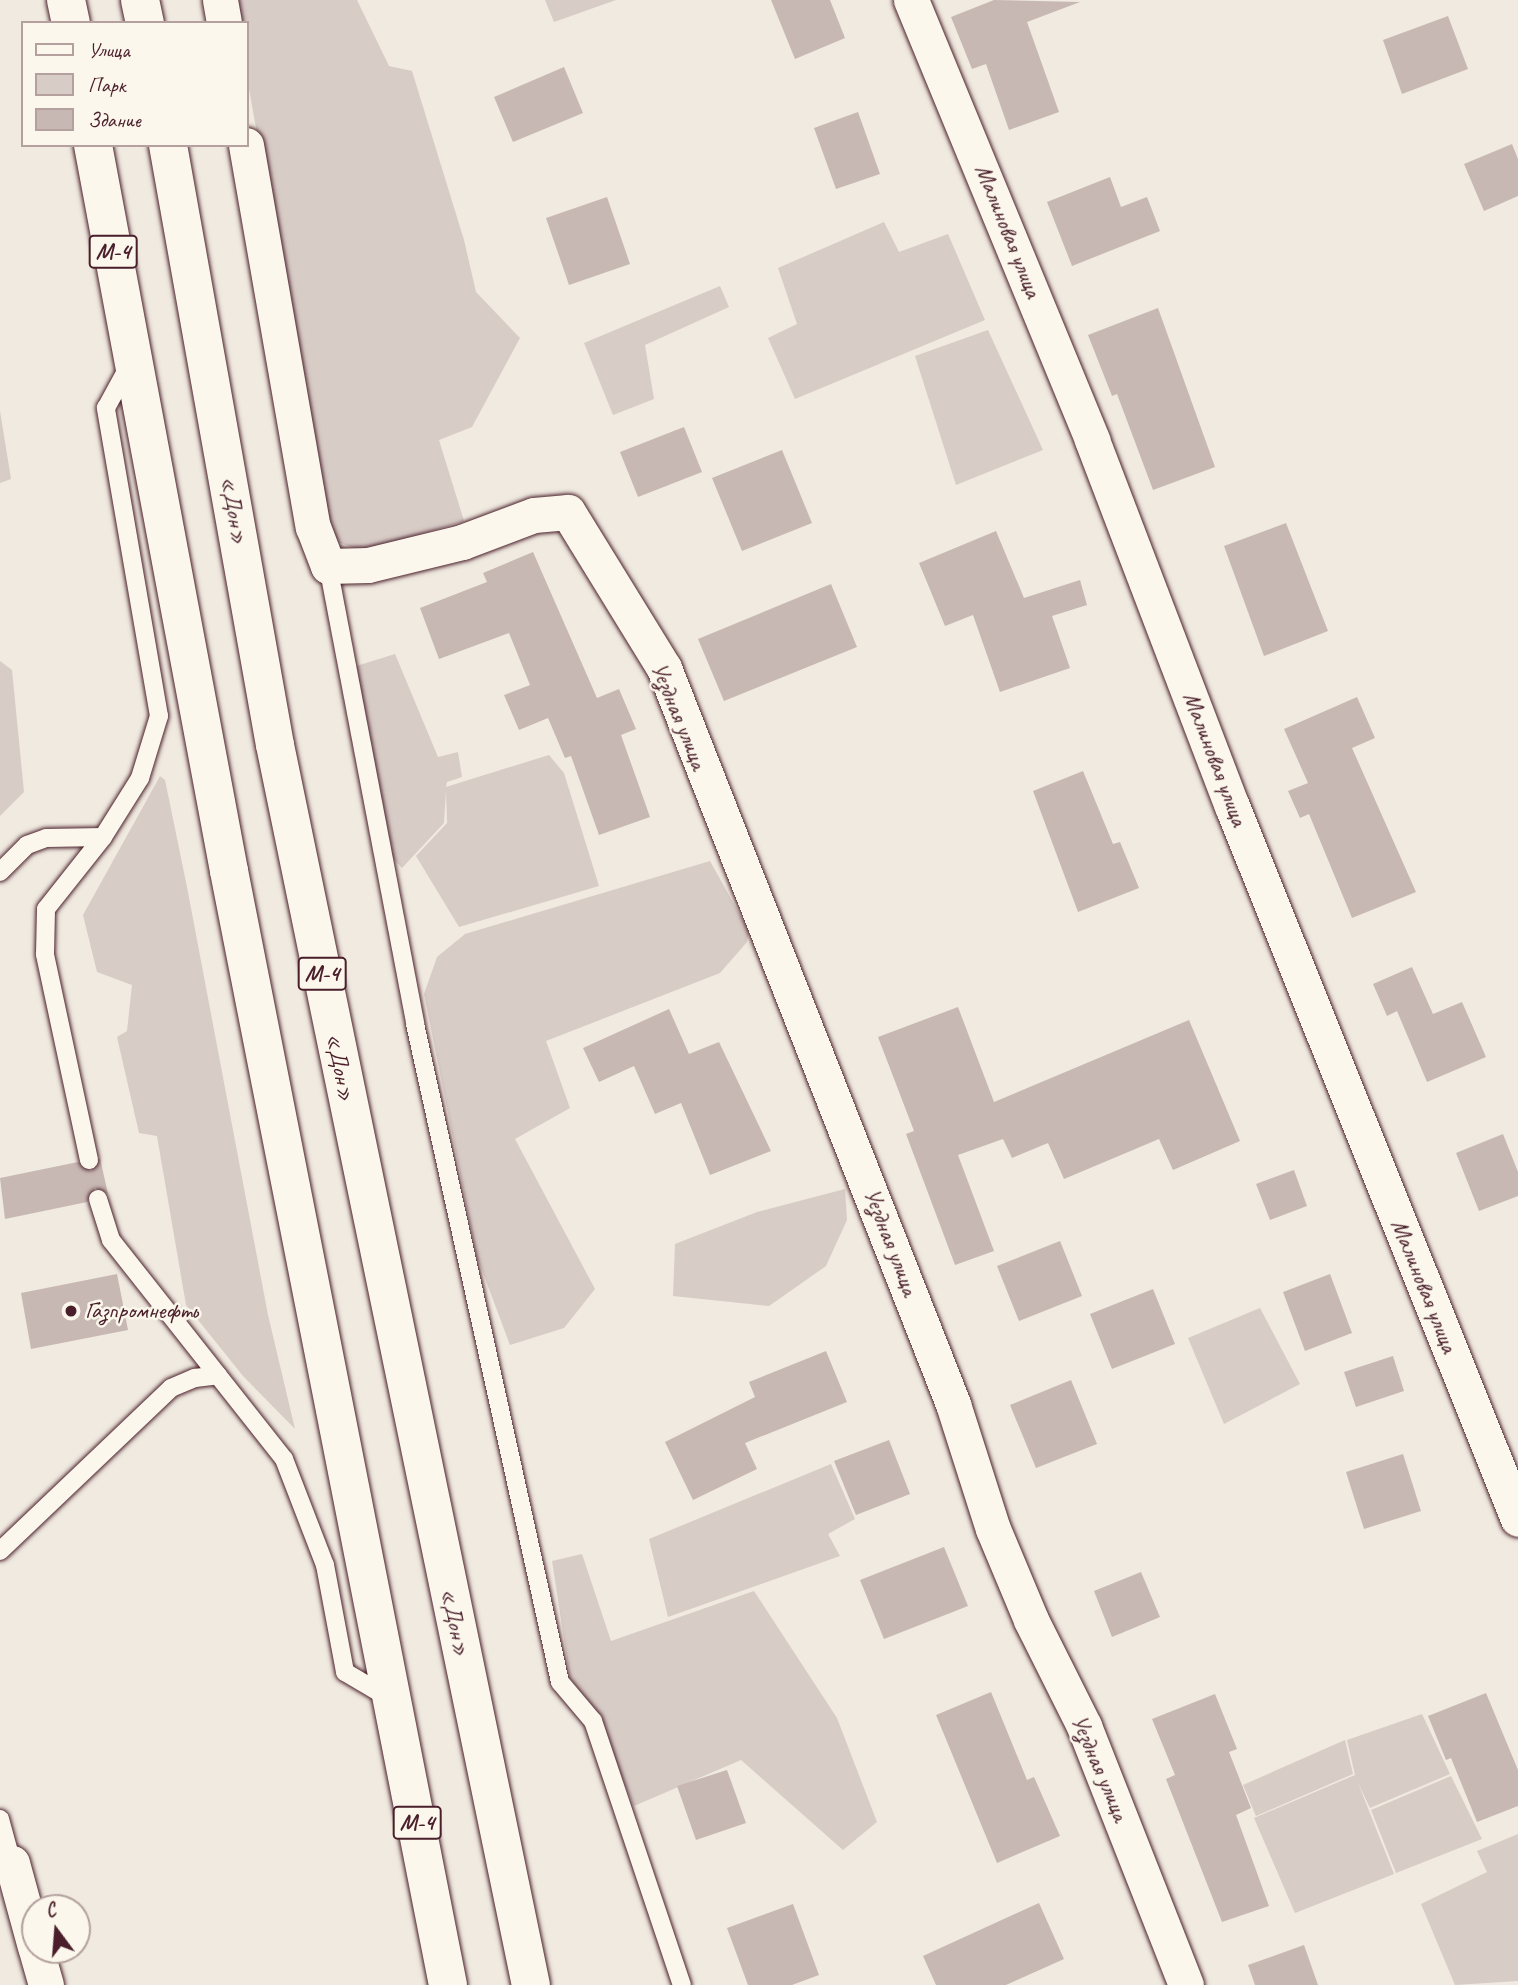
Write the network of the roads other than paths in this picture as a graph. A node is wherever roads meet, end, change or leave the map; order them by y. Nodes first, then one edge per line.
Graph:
1 (66, 0) edge
2 (140, 0) edge
3 (220, 0) edge
4 (911, 0) edge
5 (71, 21) edge
6 (145, 21) edge
7 (224, 21) edge
8 (93, 147) edge
9 (168, 147) edge
10 (246, 147) edge
11 (133, 358) junction
12 (328, 566) junction
13 (103, 837) junction
14 (0, 872) edge
15 (89, 1160) dead end
16 (98, 1199) dead end
17 (218, 1375) junction
18 (1518, 1519) edge
19 (0, 1551) edge
20 (395, 1701) junction
21 (0, 1819) edge
22 (6, 1864) edge
23 (21, 1908) edge
24 (40, 1964) edge
25 (46, 1985) edge
26 (448, 1985) edge
27 (531, 1985) edge
28 (682, 1985) edge
29 (1186, 1985) edge

1 - 5 highway
2 - 6 highway
3 - 7 street
4 - 18 street, Малиновая улица
8 - 11 highway, М-4
9 - 27 highway, «Дон» / М-4
10 - 12 street
11 - 13 lane
11 - 20 highway, М-4
12 - 28 lane
12 - 29 street, Уездная улица
13 - 14 lane
13 - 15 lane
16 - 17 lane
17 - 19 lane
17 - 20 lane
20 - 26 highway, М-4
21 - 22 lane
22 - 23 street
24 - 25 street

